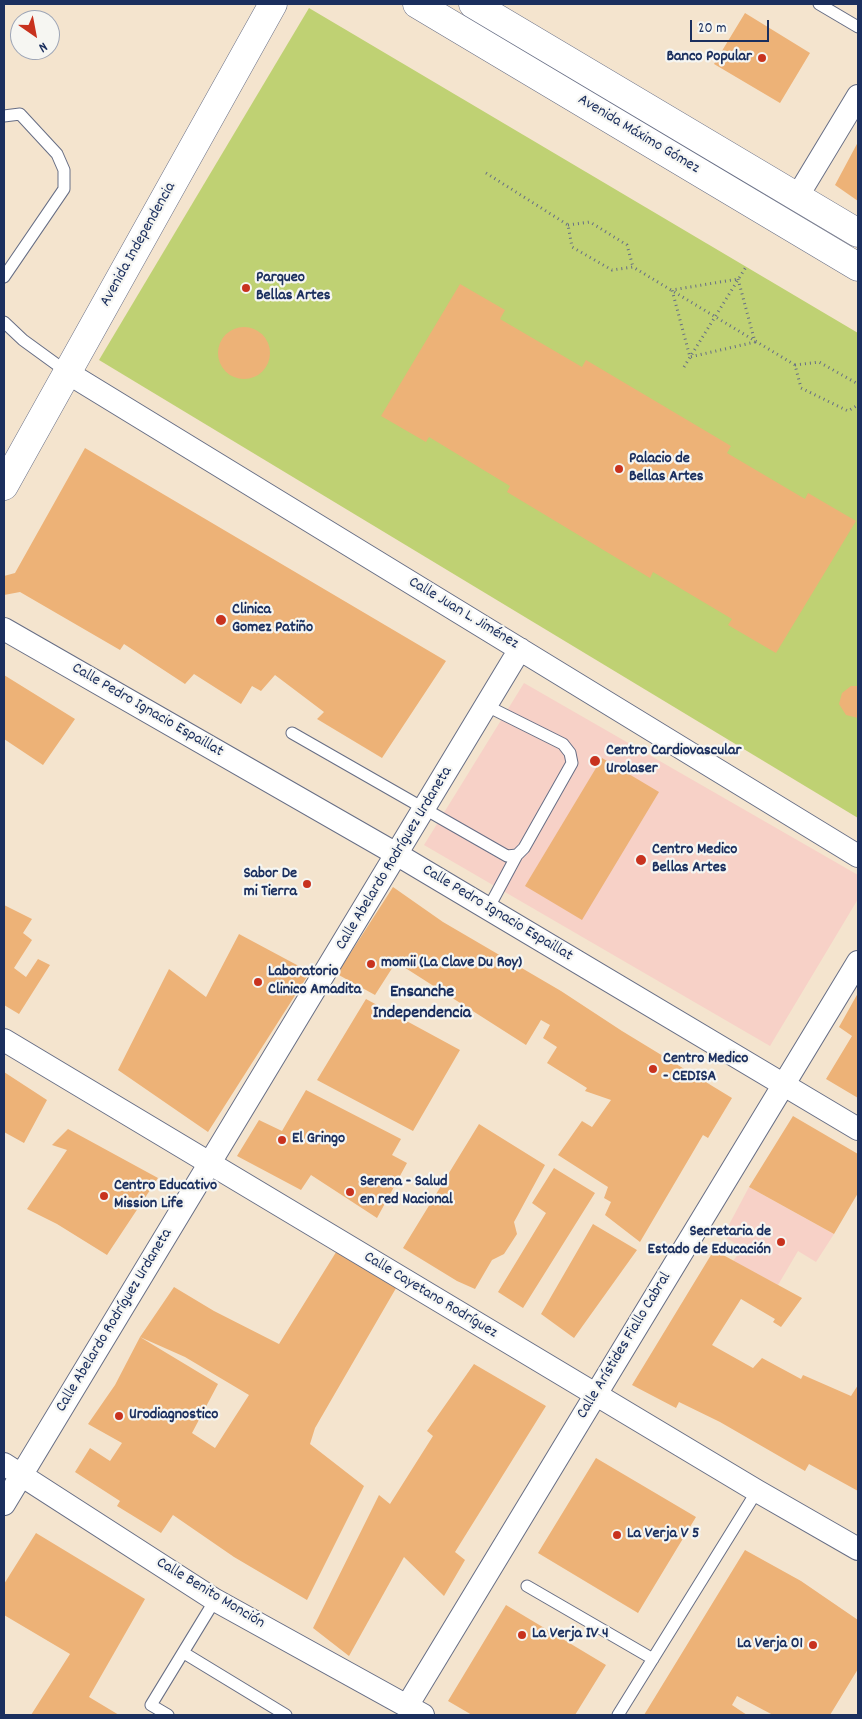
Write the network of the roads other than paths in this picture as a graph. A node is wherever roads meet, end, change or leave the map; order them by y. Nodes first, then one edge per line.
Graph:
1 (273, 4) edge
2 (417, 4) edge
3 (473, 4) edge
4 (819, 4) edge
5 (858, 27) edge
6 (858, 96) edge
7 (4, 116) edge
8 (797, 197) junction
9 (858, 233) edge
10 (858, 267) edge
11 (4, 277) edge
12 (4, 322) edge
13 (68, 373) junction
14 (4, 486) edge
15 (4, 629) edge
16 (520, 649) junction
17 (487, 706) junction
18 (292, 733) dead end
19 (426, 808) junction
20 (398, 855) junction
21 (517, 855) junction
22 (858, 856) edge
23 (488, 909) junction
24 (858, 962) edge
25 (4, 1040) edge
26 (783, 1084) junction
27 (858, 1129) edge
28 (210, 1164) junction
29 (596, 1395) junction
30 (13, 1470) edge
31 (757, 1491) junction
32 (4, 1504) edge
33 (858, 1549) edge
34 (528, 1586) dead end
35 (215, 1600) junction
36 (184, 1653) junction
37 (653, 1659) junction
38 (415, 1711) edge
39 (168, 1715) edge
40 (286, 1715) edge
41 (618, 1715) edge

1 - 13 main road, Avenida Independencia
2 - 10 main road, Avenida Máximo Gómez
3 - 8 main road, Avenida Máximo Gómez
4 - 5 lane
6 - 8 street
7 - 11 lane
8 - 9 main road, Avenida Máximo Gómez
12 - 13 lane
13 - 14 main road, Avenida Independencia
13 - 16 street, Calle Juan L. Jiménez
15 - 20 street, Calle Pedro Ignacio Espaillat
16 - 17 street, Calle Abelardo Rodríguez Urdaneta
16 - 22 street, Calle Juan L. Jiménez
17 - 19 street, Calle Abelardo Rodríguez Urdaneta
17 - 21 lane
18 - 19 lane
19 - 20 street, Calle Abelardo Rodríguez Urdaneta
19 - 21 lane
20 - 23 street, Calle Pedro Ignacio Espaillat
20 - 28 street, Calle Abelardo Rodríguez Urdaneta
21 - 23 lane
23 - 26 street, Calle Pedro Ignacio Espaillat
24 - 26 street, Calle Arístides Fiallo Cabral
25 - 28 street, Calle Cayetano Rodríguez
26 - 27 street, Calle Pedro Ignacio Espaillat
26 - 29 street, Calle Arístides Fiallo Cabral
28 - 29 street, Calle Cayetano Rodríguez
28 - 30 street, Calle Abelardo Rodríguez Urdaneta
29 - 31 street, Calle Cayetano Rodríguez
29 - 38 street, Calle Arístides Fiallo Cabral
30 - 32 street, Calle Abelardo Rodríguez Urdaneta
30 - 35 street, Calle Benito Monción
31 - 33 street, Calle Cayetano Rodríguez
31 - 37 lane
34 - 37 lane
35 - 36 lane
35 - 38 street, Calle Benito Monción
36 - 39 lane
36 - 40 lane
37 - 41 lane

